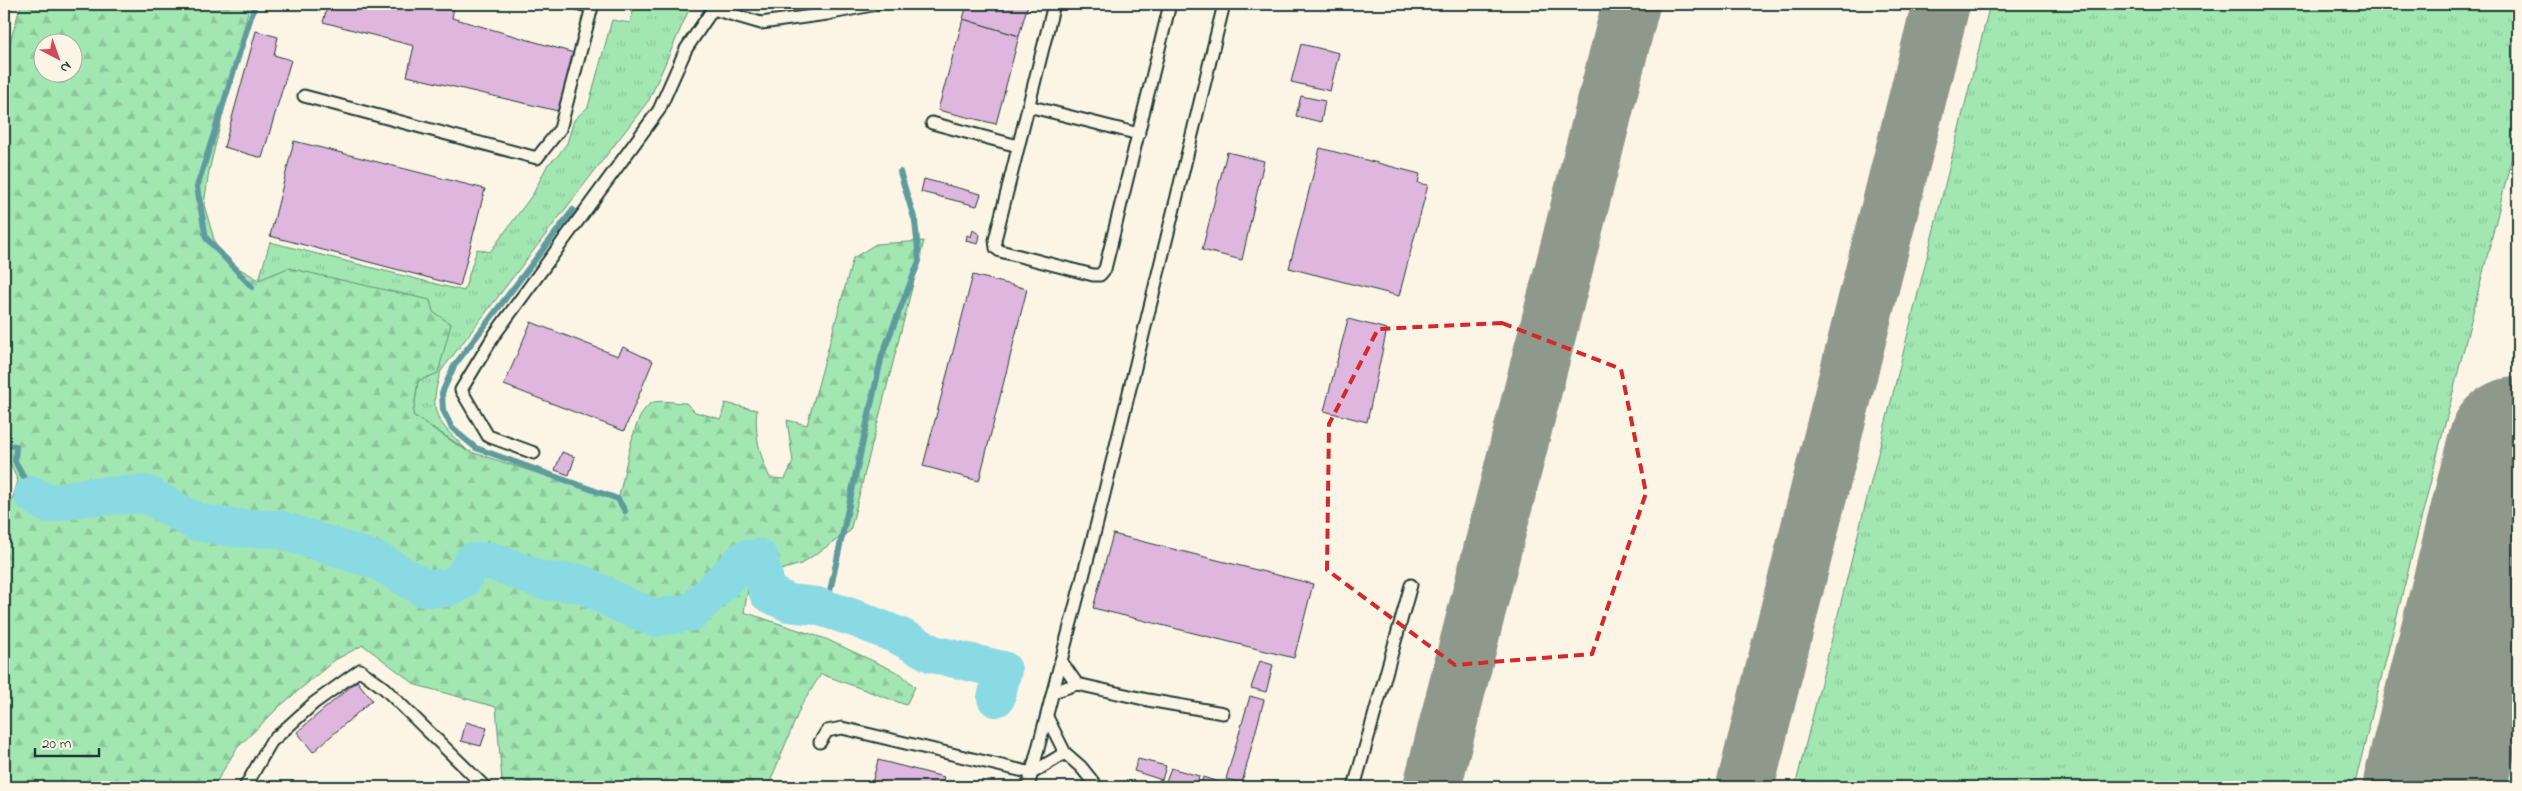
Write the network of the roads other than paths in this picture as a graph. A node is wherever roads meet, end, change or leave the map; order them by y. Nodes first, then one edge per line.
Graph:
1 (578, 4) edge
2 (877, 4) edge
3 (1054, 4) edge
4 (1170, 4) edge
5 (1224, 4) edge
6 (714, 5) edge
7 (304, 96) dead end
8 (1028, 106) junction
9 (932, 124) dead end
10 (1139, 134) junction
11 (1018, 146) junction
12 (534, 453) dead end
13 (1411, 585) dead end
14 (1061, 661) junction
15 (1077, 684) junction
16 (1053, 692) junction
17 (1223, 713) dead end
18 (1047, 717) junction
19 (820, 742) dead end
20 (1065, 753) junction
21 (1032, 773) junction
22 (245, 787) edge
23 (485, 787) edge
24 (1028, 787) edge
25 (1097, 787) edge
26 (1354, 787) edge

1 - 7 lane
2 - 6 lane
3 - 8 lane
4 - 10 lane
5 - 14 lane
6 - 12 lane
8 - 10 lane
8 - 11 lane
9 - 11 lane
10 - 11 lane
13 - 26 lane
14 - 15 lane
14 - 16 lane
15 - 16 lane
15 - 17 lane
16 - 18 lane
18 - 20 lane
18 - 21 lane
19 - 21 lane
20 - 21 lane
20 - 25 lane
21 - 24 lane
22 - 23 lane

